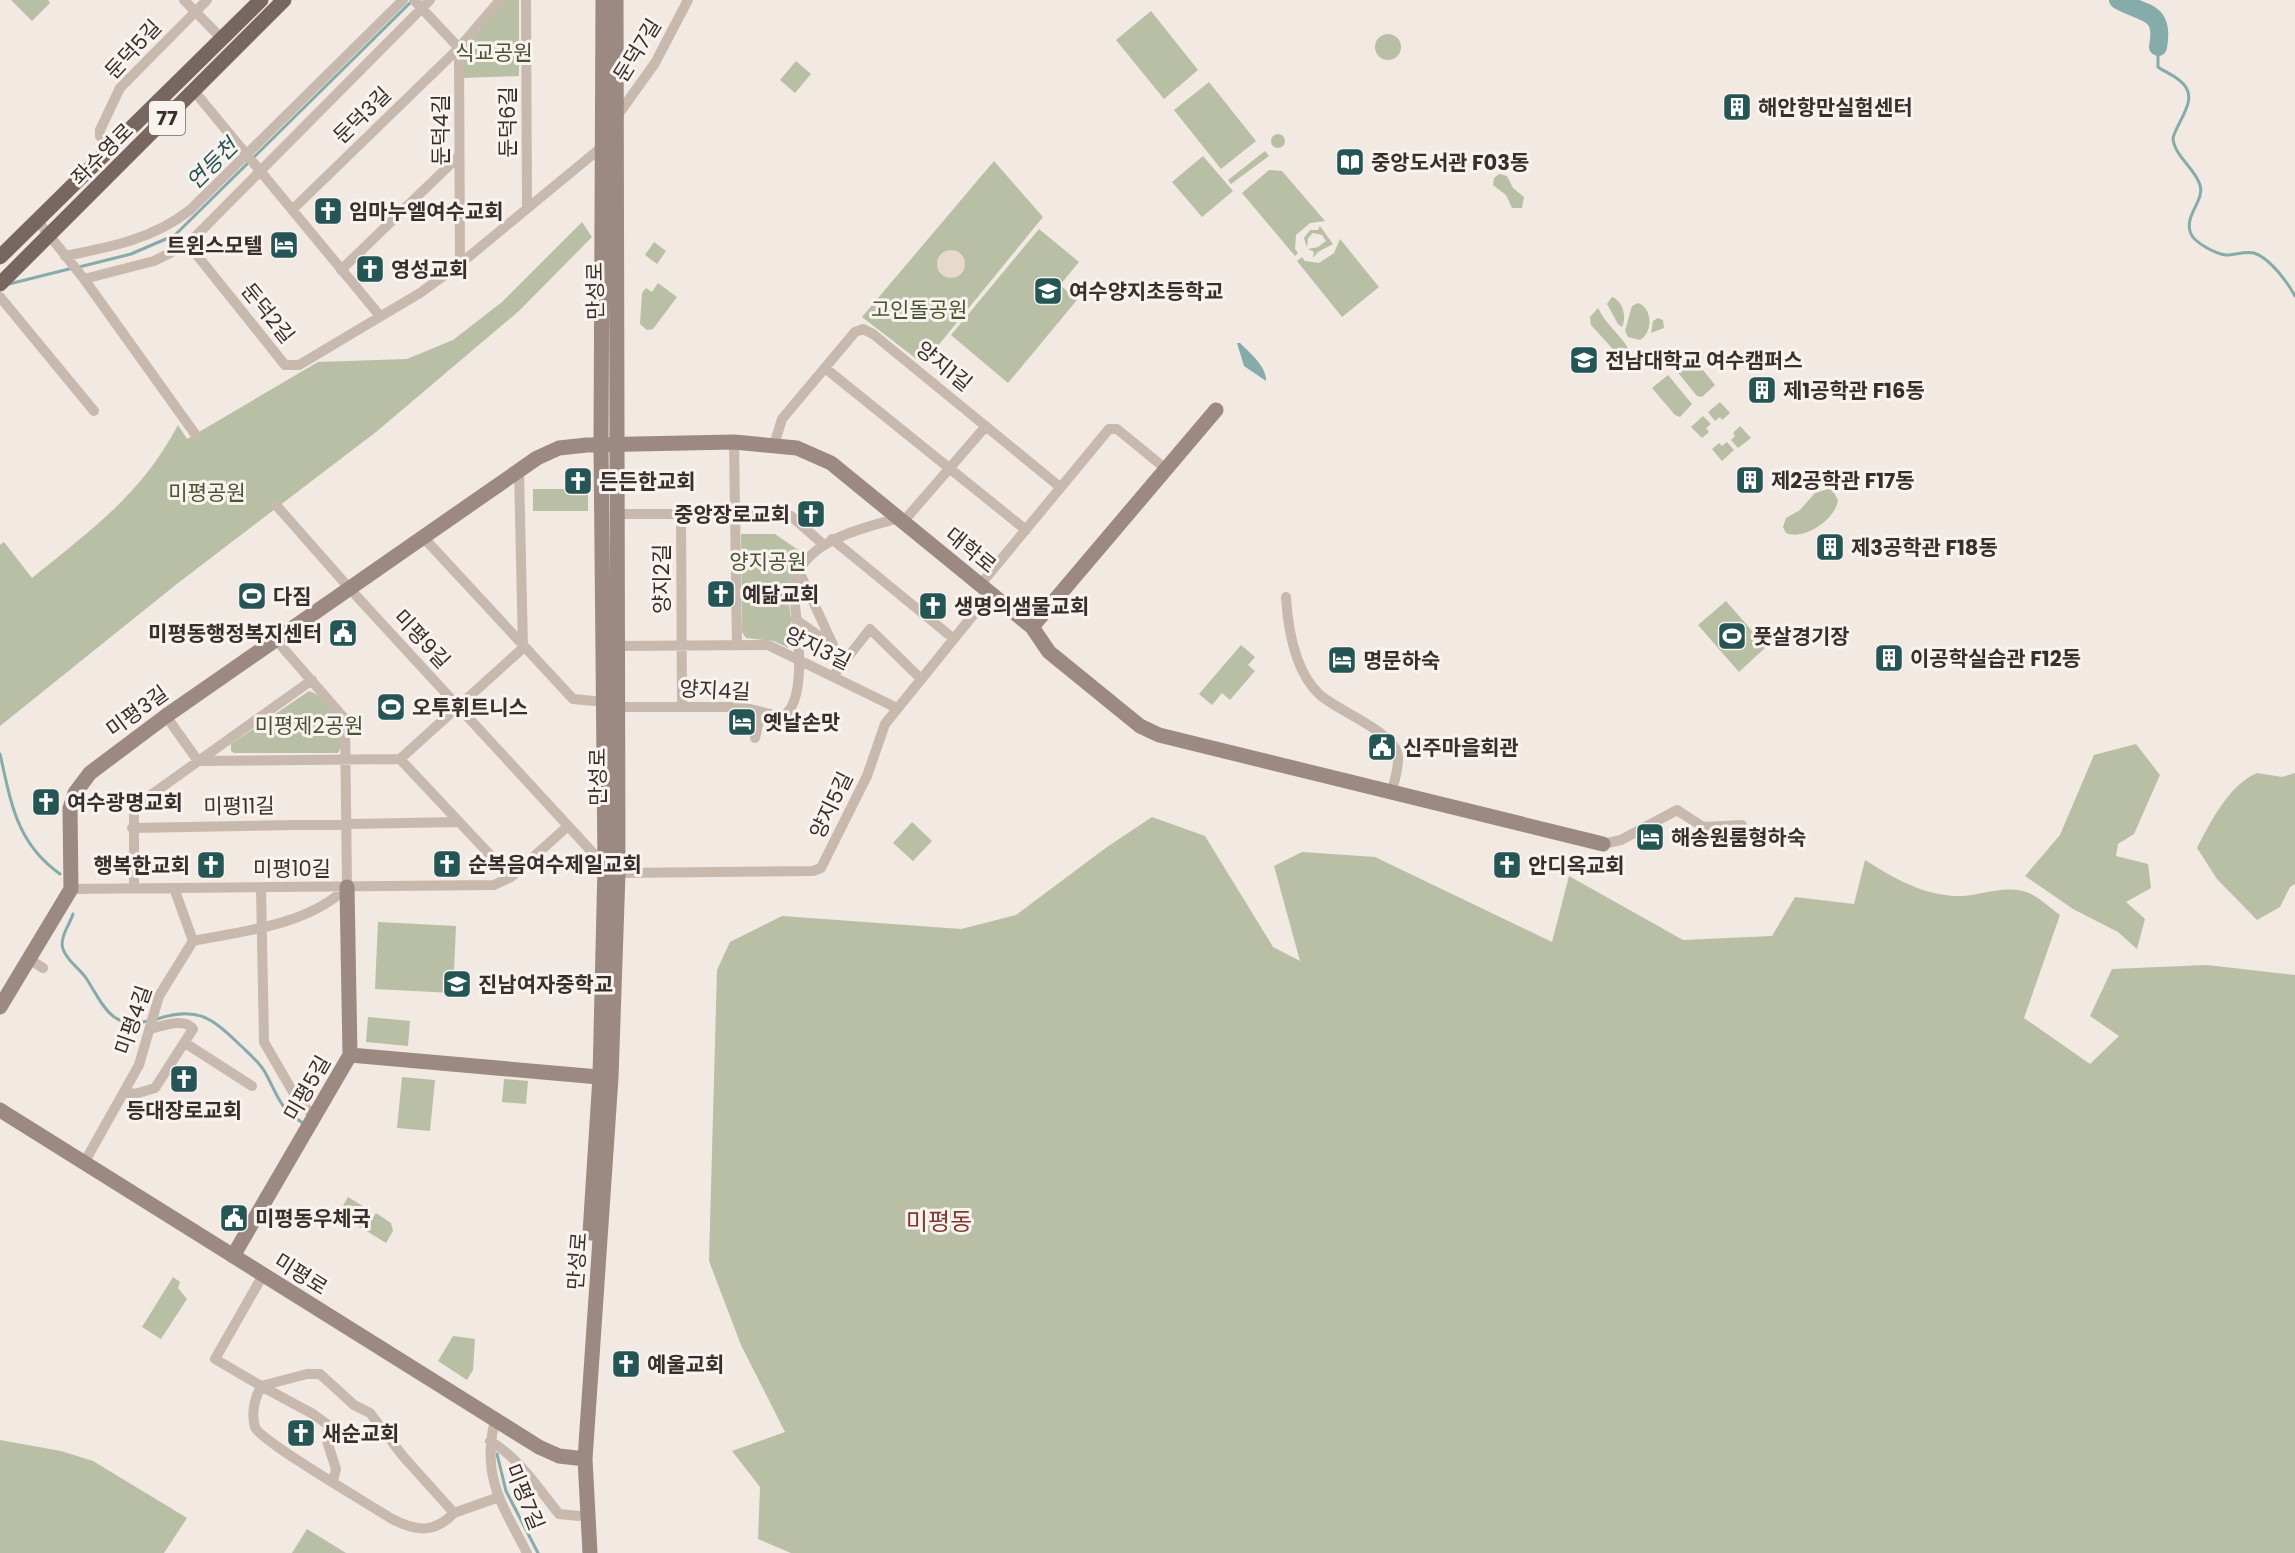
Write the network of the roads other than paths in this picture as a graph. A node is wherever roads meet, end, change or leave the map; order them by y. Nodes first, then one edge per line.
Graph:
1 (184, 0) edge
2 (207, 0) edge
3 (261, 0) edge
4 (284, 0) edge
5 (403, 0) edge
6 (414, 0) edge
7 (500, 0) edge
8 (526, 0) edge
9 (603, 0) edge
10 (616, 0) edge
11 (688, 0) edge
12 (426, 5) edge
13 (195, 11) junction
14 (222, 39) junction
15 (459, 48) junction
16 (194, 91) junction
17 (615, 119) junction
18 (603, 146) junction
19 (110, 149) junction
20 (246, 154) junction
21 (459, 156) junction
22 (261, 172) junction
23 (66, 193) junction
24 (80, 207) junction
25 (527, 208) junction
26 (292, 210) junction
27 (38, 221) junction
28 (50, 237) junction
29 (188, 244) junction
30 (65, 255) junction
31 (0, 257) edge
32 (460, 264) junction
33 (341, 270) junction
34 (84, 279) junction
35 (0, 287) edge
36 (380, 316) junction
37 (825, 368) junction
38 (1216, 410) dead end
39 (94, 411) dead end
40 (986, 426) junction
41 (195, 434) dead end
42 (734, 442) junction
43 (601, 444) junction
44 (618, 444) junction
45 (774, 445) junction
46 (949, 468) junction
47 (1166, 469) junction
48 (519, 471) junction
49 (1060, 487) junction
50 (276, 505) dead end
51 (681, 513) junction
52 (734, 513) junction
53 (618, 514) junction
54 (901, 520) junction
55 (1026, 530) junction
56 (423, 537) junction
57 (828, 542) junction
58 (798, 571) junction
59 (986, 589) junction
60 (350, 590) junction
61 (1286, 597) dead end
62 (795, 619) junction
63 (1032, 627) junction
64 (954, 639) junction
65 (276, 640) junction
66 (681, 645) junction
67 (736, 645) junction
68 (617, 646) junction
69 (834, 647) junction
70 (523, 648) junction
71 (848, 656) junction
72 (798, 659) junction
73 (833, 676) junction
74 (921, 679) junction
75 (312, 680) junction
76 (611, 705) junction
77 (458, 707) junction
78 (682, 707) junction
79 (897, 708) junction
80 (761, 712) junction
81 (166, 716) junction
82 (755, 738) dead end
83 (400, 759) junction
84 (346, 760) junction
85 (198, 761) junction
86 (1392, 792) junction
87 (459, 822) junction
88 (347, 824) junction
89 (1742, 825) dead end
90 (568, 826) junction
91 (132, 828) junction
92 (1603, 844) joint
93 (612, 870) junction
94 (511, 877) junction
95 (347, 887) junction
96 (134, 888) junction
97 (174, 888) junction
98 (261, 888) junction
99 (71, 889) junction
100 (262, 928) junction
101 (193, 941) junction
102 (29, 959) junction
103 (43, 968) dead end
104 (0, 1007) edge
105 (151, 1023) junction
106 (185, 1043) junction
107 (350, 1055) junction
108 (605, 1078) junction
109 (252, 1086) dead end
110 (125, 1092) junction
111 (0, 1110) edge
112 (314, 1116) junction
113 (84, 1163) junction
114 (233, 1256) junction
115 (264, 1275) junction
116 (261, 1386) junction
117 (495, 1420) junction
118 (490, 1441) junction
119 (580, 1460) junction
120 (333, 1481) junction
121 (499, 1497) junction
122 (454, 1513) junction
123 (579, 1516) junction
124 (527, 1553) edge
125 (581, 1553) edge
126 (590, 1553) edge

1 - 13 street
2 - 13 street, 둔덕5길
3 - 14 main road, 좌수영로 / 77
4 - 16 main road, 좌수영로 / 77
5 - 20 street
6 - 12 street
7 - 15 street
8 - 25 street, 둔덕6길
9 - 18 street, 만성로
10 - 17 street, 만성로
11 - 17 street, 둔덕7길
12 - 15 street
12 - 22 street, 둔덕3길
13 - 14 street
13 - 19 street, 둔덕5길
14 - 19 main road, 좌수영로 / 77
15 - 21 street, 둔덕4길
15 - 26 street, 둔덕3길
16 - 20 street
16 - 24 main road, 좌수영로 / 77
17 - 44 street, 만성로
18 - 25 street, 둔덕2길
18 - 43 street, 만성로
19 - 23 main road, 좌수영로 / 77
20 - 22 street
20 - 30 street
21 - 32 street, 둔덕4길
21 - 33 street
22 - 26 street
22 - 29 street, 둔덕3길
23 - 24 main road
23 - 27 main road, 좌수영로 / 77
24 - 28 main road, 좌수영로 / 77
25 - 32 street, 둔덕2길
26 - 33 street
27 - 28 street
27 - 31 main road, 좌수영로 / 77
28 - 30 street
28 - 35 main road, 좌수영로 / 77
29 - 34 street
29 - 36 street, 둔덕2길
30 - 34 street
32 - 36 street, 둔덕2길
33 - 36 street
34 - 41 street
35 - 39 street
37 - 40 street, 양지1길
37 - 45 street, 양지1길
37 - 46 street
38 - 47 street
40 - 46 street
40 - 49 street, 양지1길
42 - 44 street, 대학로
42 - 45 street, 대학로
42 - 52 street
43 - 44 street, 미평3길
43 - 48 street, 미평3길
43 - 76 street, 만성로
44 - 53 street, 만성로
45 - 54 street, 대학로
46 - 54 street
46 - 55 street
47 - 49 street
47 - 63 street
48 - 56 street, 미평3길
48 - 70 street
49 - 55 street
50 - 60 street, 미평9길
51 - 52 street, 양지2길
51 - 53 street, 양지2길
51 - 66 street, 양지2길
52 - 57 street, 양지2길
52 - 67 street
53 - 68 street, 만성로
54 - 57 street
54 - 59 street, 대학로
55 - 59 street
56 - 60 street, 미평3길
56 - 70 street
57 - 58 street
57 - 64 street, 양지2길
58 - 62 street
58 - 69 street
59 - 63 street, 대학로
59 - 64 street, 양지5길
60 - 65 street, 미평3길
60 - 77 street, 미평9길
61 - 86 street
62 - 69 street
62 - 72 street
63 - 86 street, 대학로
64 - 74 street, 양지5길
65 - 75 street
65 - 81 street, 미평3길
66 - 67 street, 양지3길
66 - 68 street, 양지3길
66 - 78 street
67 - 72 street, 양지3길
68 - 76 street, 만성로
69 - 71 street
70 - 76 street
70 - 77 street
71 - 73 street
71 - 74 street
72 - 73 street, 양지3길
72 - 80 street, 양지4길
73 - 79 street, 양지3길
74 - 79 street, 양지5길
75 - 84 street
75 - 85 street, 미평11길
76 - 78 street, 양지4길
76 - 93 street, 만성로
77 - 83 street
77 - 90 street, 미평9길
78 - 80 street, 양지4길
79 - 93 street, 양지5길
80 - 82 street
81 - 85 street
81 - 99 street, 미평3길
83 - 84 street
83 - 87 street
84 - 85 street
84 - 88 street
85 - 91 street, 미평11길
86 - 92 street, 대학로
87 - 88 street
87 - 94 street
88 - 91 street, 미평11길
88 - 95 street
89 - 92 street
90 - 93 street, 미평9길
90 - 94 street, 미평10길
91 - 96 street, 미평11길
93 - 108 street, 만성로
94 - 95 street, 미평10길
95 - 98 street, 미평10길
95 - 100 street
95 - 107 street, 미평5길
96 - 97 street, 미평10길
96 - 99 street, 미평10길
97 - 98 street, 미평10길
97 - 101 street
98 - 100 street
99 - 102 street
100 - 101 street
100 - 112 street
101 - 105 street, 미평4길
102 - 103 street
102 - 104 street
105 - 106 street
105 - 110 street, 미평4길
106 - 109 street
106 - 110 street
107 - 108 street
107 - 112 street, 미평5길
108 - 119 street, 만성로
110 - 113 street, 미평4길
111 - 113 street, 미평로
112 - 114 street, 미평5길
113 - 114 street, 미평로
114 - 115 street, 미평로
115 - 116 street
115 - 117 street, 미평로
116 - 120 street
116 - 120 street
116 - 122 street
117 - 118 street, 미평7길
117 - 119 street, 미평로
118 - 121 street, 미평7길
118 - 123 street
119 - 123 street, 만성로
119 - 126 street, 만성로
120 - 122 street
121 - 122 street
121 - 124 street, 미평7길
123 - 125 street, 만성로

